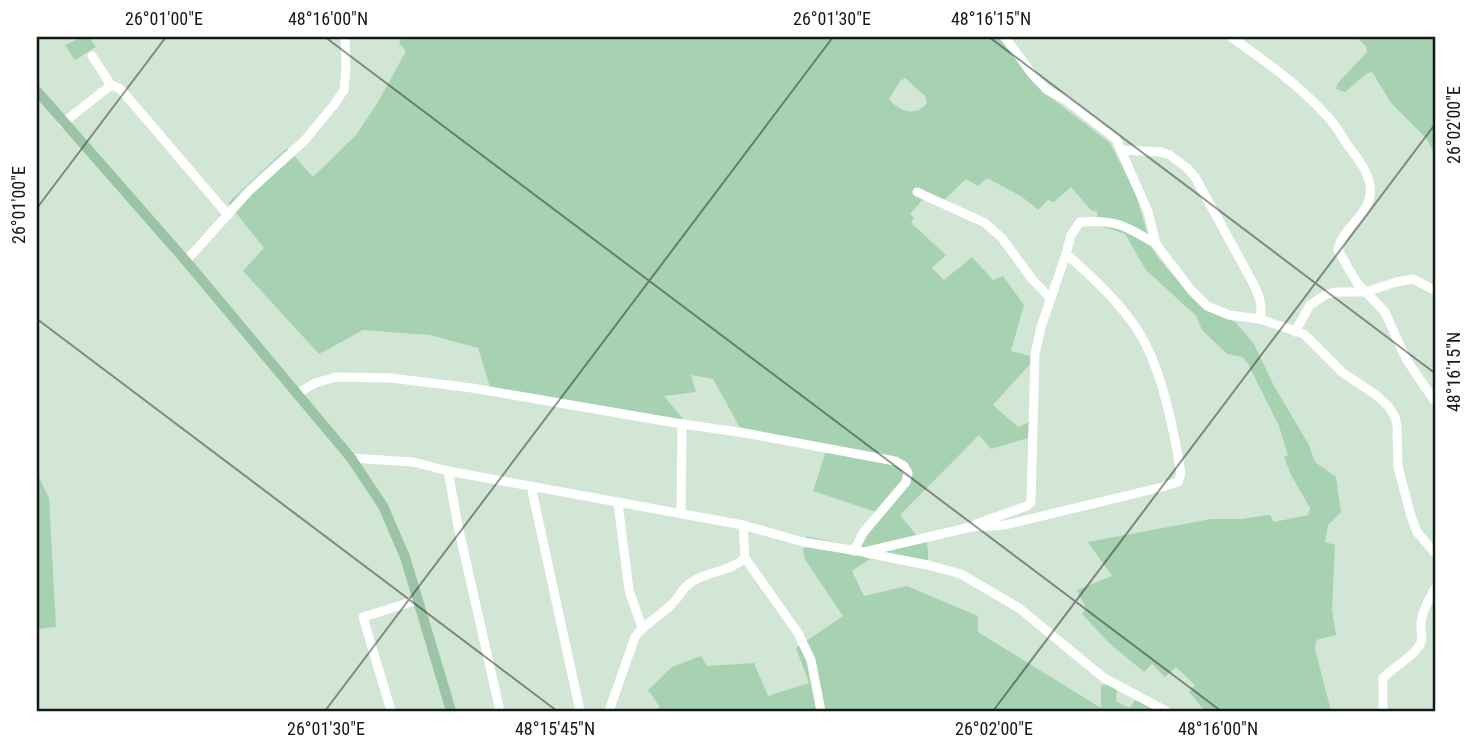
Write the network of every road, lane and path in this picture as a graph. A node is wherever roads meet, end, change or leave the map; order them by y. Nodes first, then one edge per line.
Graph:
1 (345, 37) edge
2 (1005, 37) edge
3 (1231, 37) edge
4 (92, 56) dead end
5 (111, 85) junction
6 (37, 91) edge
7 (63, 123) junction
8 (1121, 150) junction
9 (917, 192) dead end
10 (228, 215) junction
11 (1156, 244) junction
12 (1066, 254) junction
13 (186, 261) junction
14 (1436, 291) edge
15 (1366, 292) junction
16 (1051, 299) junction
17 (1260, 319) junction
18 (1295, 332) junction
19 (297, 394) junction
20 (1436, 403) edge
21 (682, 424) junction
22 (351, 458) junction
23 (448, 471) junction
24 (531, 486) junction
25 (618, 503) junction
26 (681, 513) junction
27 (743, 525) junction
28 (971, 527) junction
29 (859, 552) junction
30 (1436, 554) edge
31 (745, 558) junction
32 (1436, 587) edge
33 (418, 600) junction
34 (642, 628) junction
35 (391, 711) edge
36 (451, 711) edge
37 (500, 711) edge
38 (580, 711) edge
39 (609, 711) edge
40 (821, 711) edge
41 (1166, 711) edge
42 (1383, 711) edge

1 - 10 street
2 - 8 street
3 - 15 street
4 - 5 street
5 - 7 street
5 - 10 street
6 - 7 main road
7 - 13 main road
8 - 11 street
8 - 17 street
9 - 16 street
10 - 13 street
11 - 12 street
11 - 17 street
12 - 16 street
12 - 28 street
13 - 19 main road
14 - 15 street
15 - 18 street
15 - 20 street
16 - 28 street
17 - 18 street
18 - 30 street
19 - 21 street
19 - 22 main road
21 - 26 street
21 - 29 street
22 - 23 street
22 - 33 main road
23 - 24 street
23 - 37 street
24 - 25 street
24 - 38 street
25 - 26 street
25 - 34 street
26 - 27 street
27 - 29 street
27 - 31 street
28 - 29 street
29 - 41 street
31 - 34 street
31 - 40 street
32 - 42 street
33 - 35 street
33 - 36 main road
34 - 39 street

